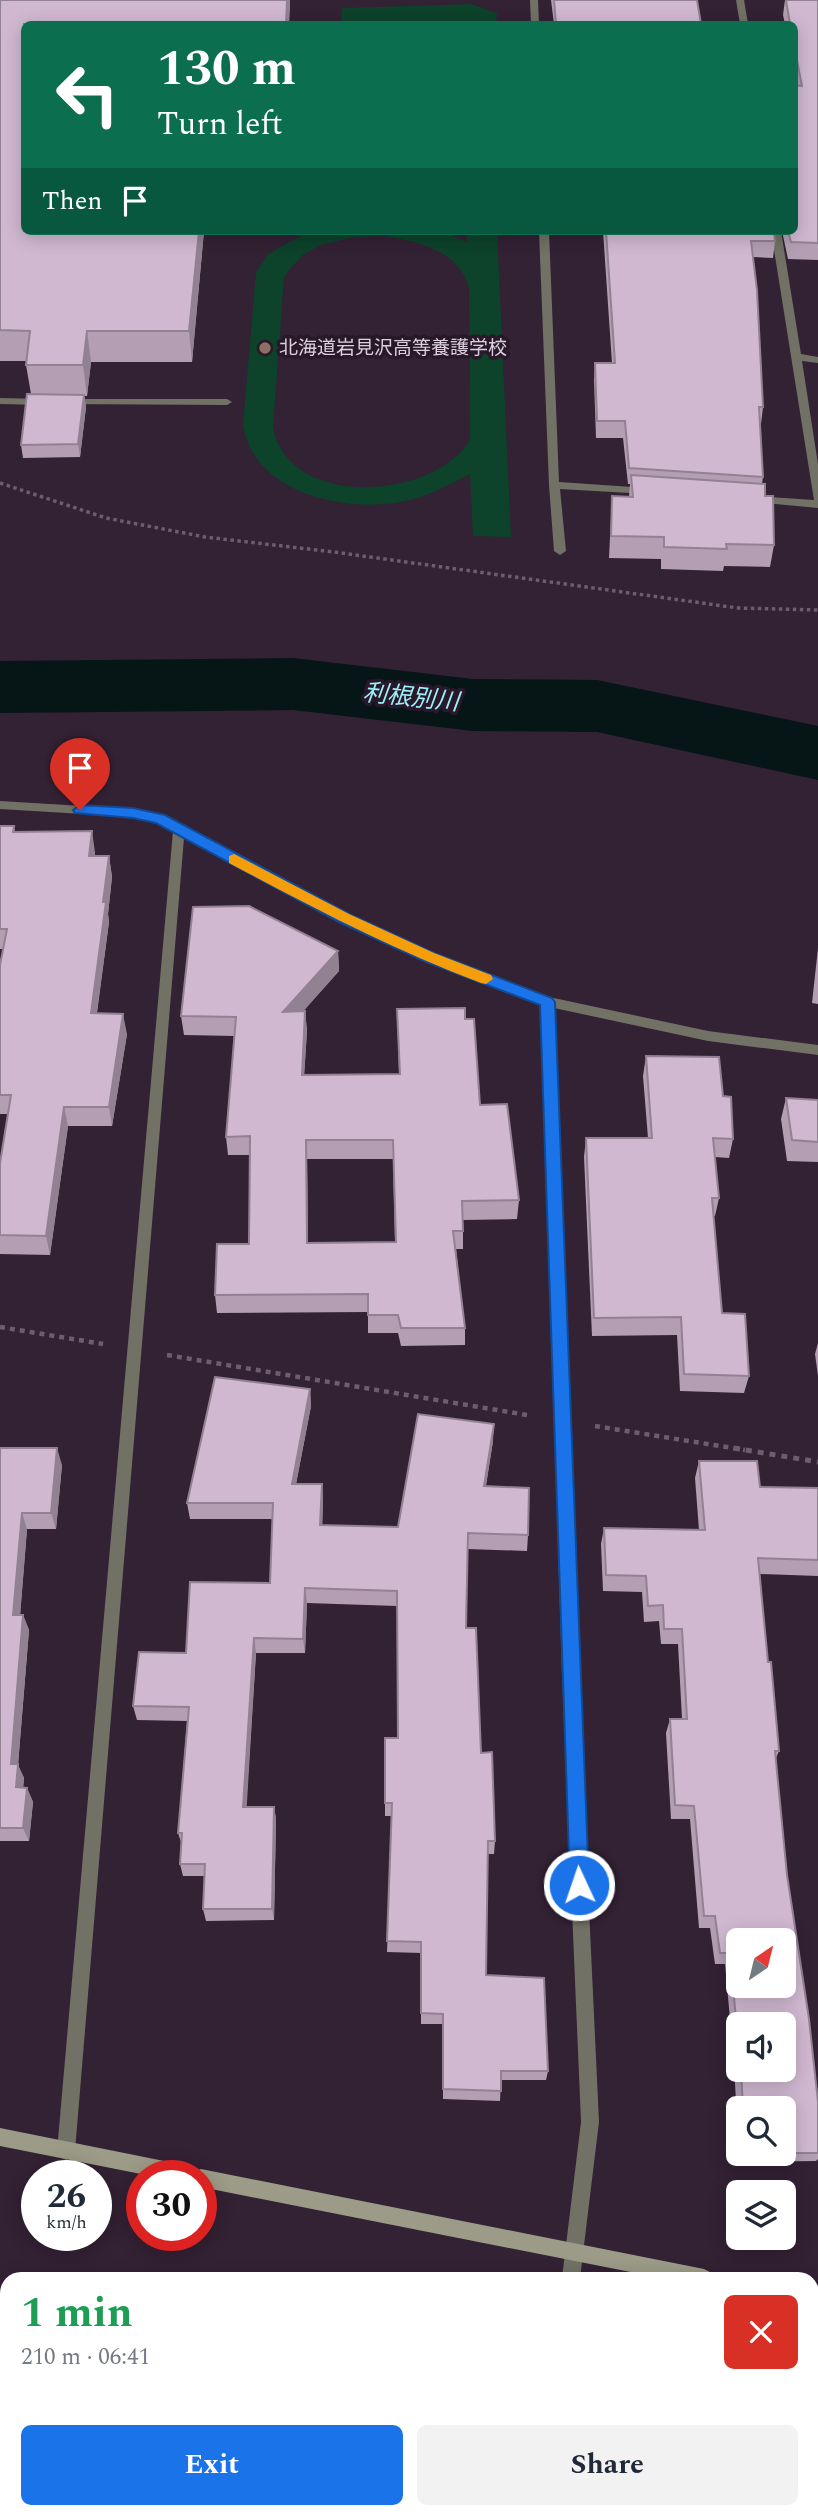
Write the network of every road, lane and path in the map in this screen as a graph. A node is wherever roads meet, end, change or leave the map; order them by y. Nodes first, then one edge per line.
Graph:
1 (534, 0) edge
2 (740, 0) edge
3 (535, 21) edge
4 (744, 21) edge
5 (544, 235) edge
6 (777, 235) edge
7 (796, 357) junction
8 (818, 360) edge
9 (0, 401) edge
10 (227, 402) dead end
11 (0, 483) edge
12 (554, 485) junction
13 (665, 493) edge
14 (735, 498) edge
15 (818, 498) edge
16 (818, 504) edge
17 (560, 551) dead end
18 (818, 610) edge
19 (0, 805) edge
20 (179, 830) junction
21 (547, 1002) junction
22 (818, 1050) edge
23 (0, 1327) edge
24 (135, 1350) junction
25 (561, 1421) junction
26 (818, 1462) edge
27 (0, 2137) edge
28 (66, 2151) junction
29 (126, 2163) edge
30 (217, 2181) edge
31 (575, 2252) junction
32 (572, 2272) edge
33 (674, 2272) edge

1 - 3 street
2 - 4 street
5 - 12 street
6 - 7 street
7 - 8 street
7 - 15 street
9 - 10 street
11 - 18 path
12 - 13 street
12 - 17 street
14 - 16 street
19 - 20 street
20 - 21 street
20 - 24 street
21 - 22 street
21 - 25 street
23 - 24 path
24 - 25 path
24 - 28 street
25 - 26 path
25 - 31 street
27 - 28 street
28 - 29 street
30 - 31 street
31 - 32 street
31 - 33 street

